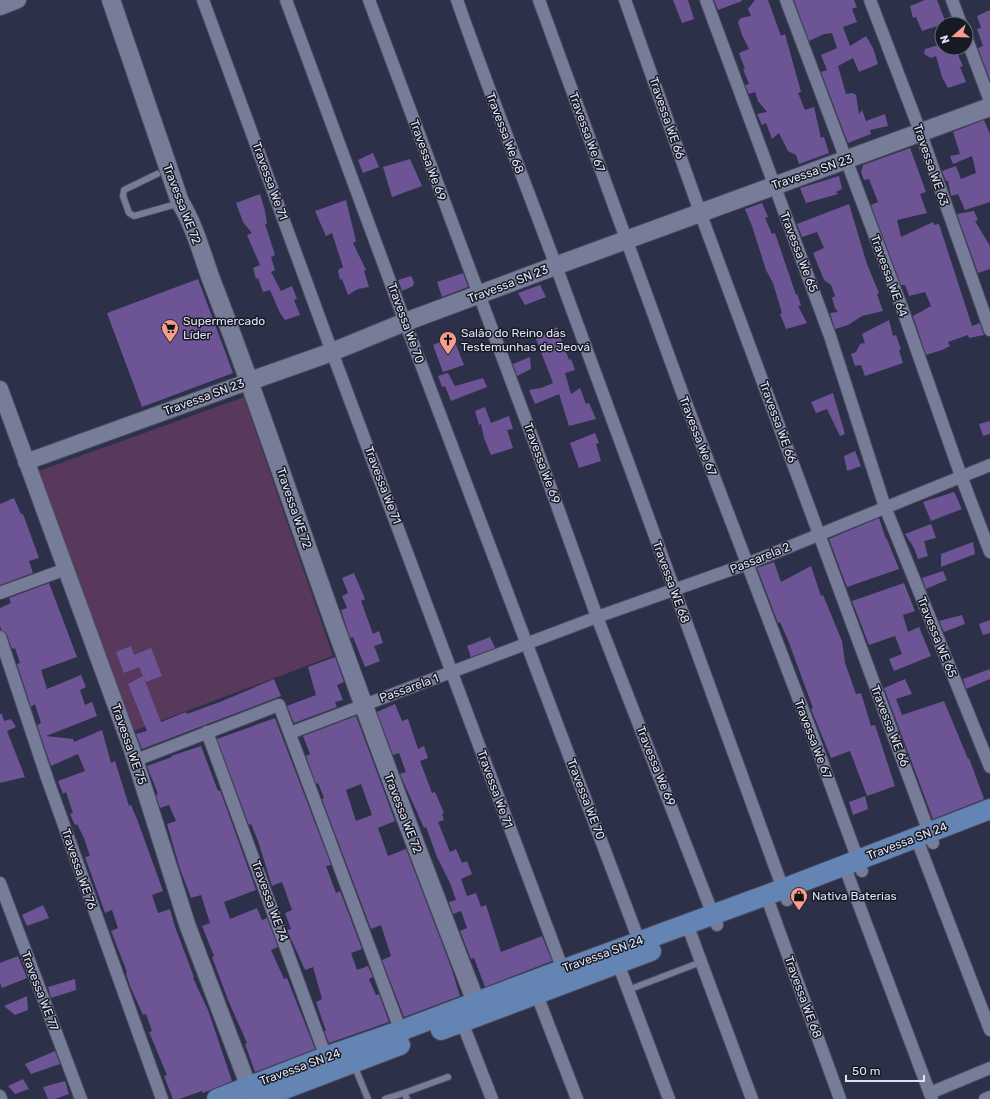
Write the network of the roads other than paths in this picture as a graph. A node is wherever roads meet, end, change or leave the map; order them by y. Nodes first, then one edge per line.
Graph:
1 (18, 0) edge
2 (111, 0) edge
3 (203, 0) edge
4 (286, 0) edge
5 (369, 0) edge
6 (457, 0) edge
7 (539, 0) edge
8 (625, 0) edge
9 (706, 0) edge
10 (786, 0) edge
11 (870, 0) edge
12 (952, 0) edge
13 (0, 7) edge
14 (958, 16) edge
15 (973, 56) edge
16 (990, 101) edge
17 (990, 107) edge
18 (920, 131) junction
19 (846, 160) junction
20 (157, 174) dead end
21 (774, 185) junction
22 (180, 202) junction
23 (700, 212) junction
24 (627, 239) junction
25 (555, 266) junction
26 (478, 295) junction
27 (405, 322) junction
28 (990, 330) edge
29 (332, 352) junction
30 (250, 381) junction
31 (0, 390) edge
32 (26, 462) junction
33 (990, 465) edge
34 (961, 476) junction
35 (885, 507) junction
36 (819, 534) junction
37 (990, 552) edge
38 (747, 564) junction
39 (66, 569) junction
40 (674, 590) junction
41 (0, 593) edge
42 (598, 617) junction
43 (0, 637) edge
44 (528, 644) junction
45 (452, 672) junction
46 (363, 705) junction
47 (207, 732) junction
48 (290, 733) junction
49 (136, 760) junction
50 (990, 767) edge
51 (990, 809) edge
52 (990, 822) edge
53 (925, 840) junction
54 (853, 868) junction
55 (0, 883) edge
56 (776, 897) junction
57 (715, 920) junction
58 (689, 930) junction
59 (642, 947) junction
60 (615, 957) junction
61 (701, 962) junction
62 (563, 970) junction
63 (628, 990) junction
64 (537, 995) junction
65 (479, 1009) junction
66 (462, 1022) junction
67 (990, 1030) edge
68 (403, 1037) junction
69 (353, 1063) junction
70 (328, 1064) junction
71 (990, 1068) edge
72 (448, 1077) dead end
73 (254, 1095) edge
74 (0, 1096) edge
75 (405, 1096) edge
76 (931, 1096) edge
77 (990, 1097) edge
78 (1, 1099) edge
79 (81, 1099) edge
80 (162, 1099) edge
81 (217, 1099) edge
82 (368, 1099) edge
83 (385, 1099) edge
84 (492, 1099) edge
85 (577, 1099) edge
86 (669, 1099) edge
87 (752, 1099) edge
88 (840, 1099) edge
89 (985, 1099) edge

1 - 13 street
2 - 22 main road, Travessa WE 72
3 - 29 street, Travessa We 71
4 - 27 street, Travessa We 70
5 - 26 street, Travessa We 69
6 - 25 street, Travessa We 68
7 - 24 street, Travessa We 67
8 - 23 street, Travessa WE 66
9 - 21 street, Travessa We 65
10 - 19 street, Travessa WE 64
11 - 18 street, Travessa WE 63
12 - 14 street
15 - 16 street
17 - 18 main road, Travessa SN 23
18 - 19 main road, Travessa SN 23
18 - 28 street, Travessa WE 63
19 - 21 main road, Travessa SN 23
19 - 34 street, Travessa WE 64
20 - 22 lane
21 - 23 main road, Travessa SN 23
21 - 35 street, Travessa We 65
22 - 30 main road, Travessa WE 72
23 - 24 main road, Travessa SN 23
23 - 36 street, Travessa WE 66
24 - 25 main road, Travessa SN 23
24 - 38 street, Travessa We 67
25 - 26 main road, Travessa SN 23
25 - 40 street, Travessa WE 68
26 - 27 main road, Travessa SN 23
26 - 42 street, Travessa We 69
27 - 29 main road, Travessa SN 23
27 - 44 street, Travessa We 70
29 - 30 main road, Travessa SN 23
29 - 45 street, Travessa We 71
30 - 32 street, Travessa SN 23
30 - 46 main road, Travessa WE 72
31 - 32 street, Travessa WE 75
32 - 39 street, Travessa WE 75
33 - 34 street, Passarela 2
34 - 35 street, Passarela 2
34 - 37 street, Travessa WE 64
35 - 36 street, Passarela 2
35 - 50 street, Travessa WE 65
36 - 38 street, Passarela 2
36 - 53 street, Travessa WE 66
38 - 40 street, Passarela 2
38 - 54 street, Travessa We 67
39 - 41 street
39 - 49 street, Travessa WE 75
40 - 42 street, Passarela 2
40 - 56 street, Travessa WE 68
42 - 44 street, Passarela 2
42 - 57 street, Travessa We 69
43 - 80 street, Travessa WE 76
44 - 45 street, Passarela 1
44 - 59 street, Travessa WE 70
45 - 46 street, Passarela 1
45 - 62 street, Travessa We 71
46 - 48 street, Passarela 1
46 - 65 main road, Travessa WE 72
47 - 48 street
47 - 49 street
47 - 70 street, Travessa WE 74
48 - 68 street
49 - 73 street, Travessa WE 75
51 - 53 main road, Travessa SN 24
52 - 53 main road, Travessa SN 24
53 - 54 main road, Travessa SN 24
53 - 67 street
54 - 56 main road, Travessa SN 24
54 - 76 street, Travessa We 67
55 - 79 street, Travessa WE 77
56 - 57 main road, Travessa SN 24
56 - 88 street, Travessa WE 68
57 - 58 main road, Travessa SN 24
58 - 59 main road, Travessa SN 24
58 - 61 street
59 - 60 main road, Travessa SN 24
60 - 62 main road, Travessa SN 24
60 - 63 street
60 - 64 main road, Travessa SN 24
61 - 63 lane
61 - 87 street
62 - 65 main road, Travessa SN 24
63 - 86 street
64 - 65 main road, Travessa SN 24
64 - 85 street
65 - 66 main road, Travessa SN 24
65 - 68 main road, Travessa SN 24
66 - 68 main road, Travessa SN 24
66 - 84 street
68 - 69 main road, Travessa SN 24
68 - 70 main road, Travessa SN 24
69 - 70 main road, Travessa SN 24
69 - 82 lane
70 - 73 main road, Travessa SN 24
71 - 76 street
72 - 75 lane
73 - 81 main road, Travessa SN 24
74 - 78 street
75 - 83 lane
77 - 89 street

